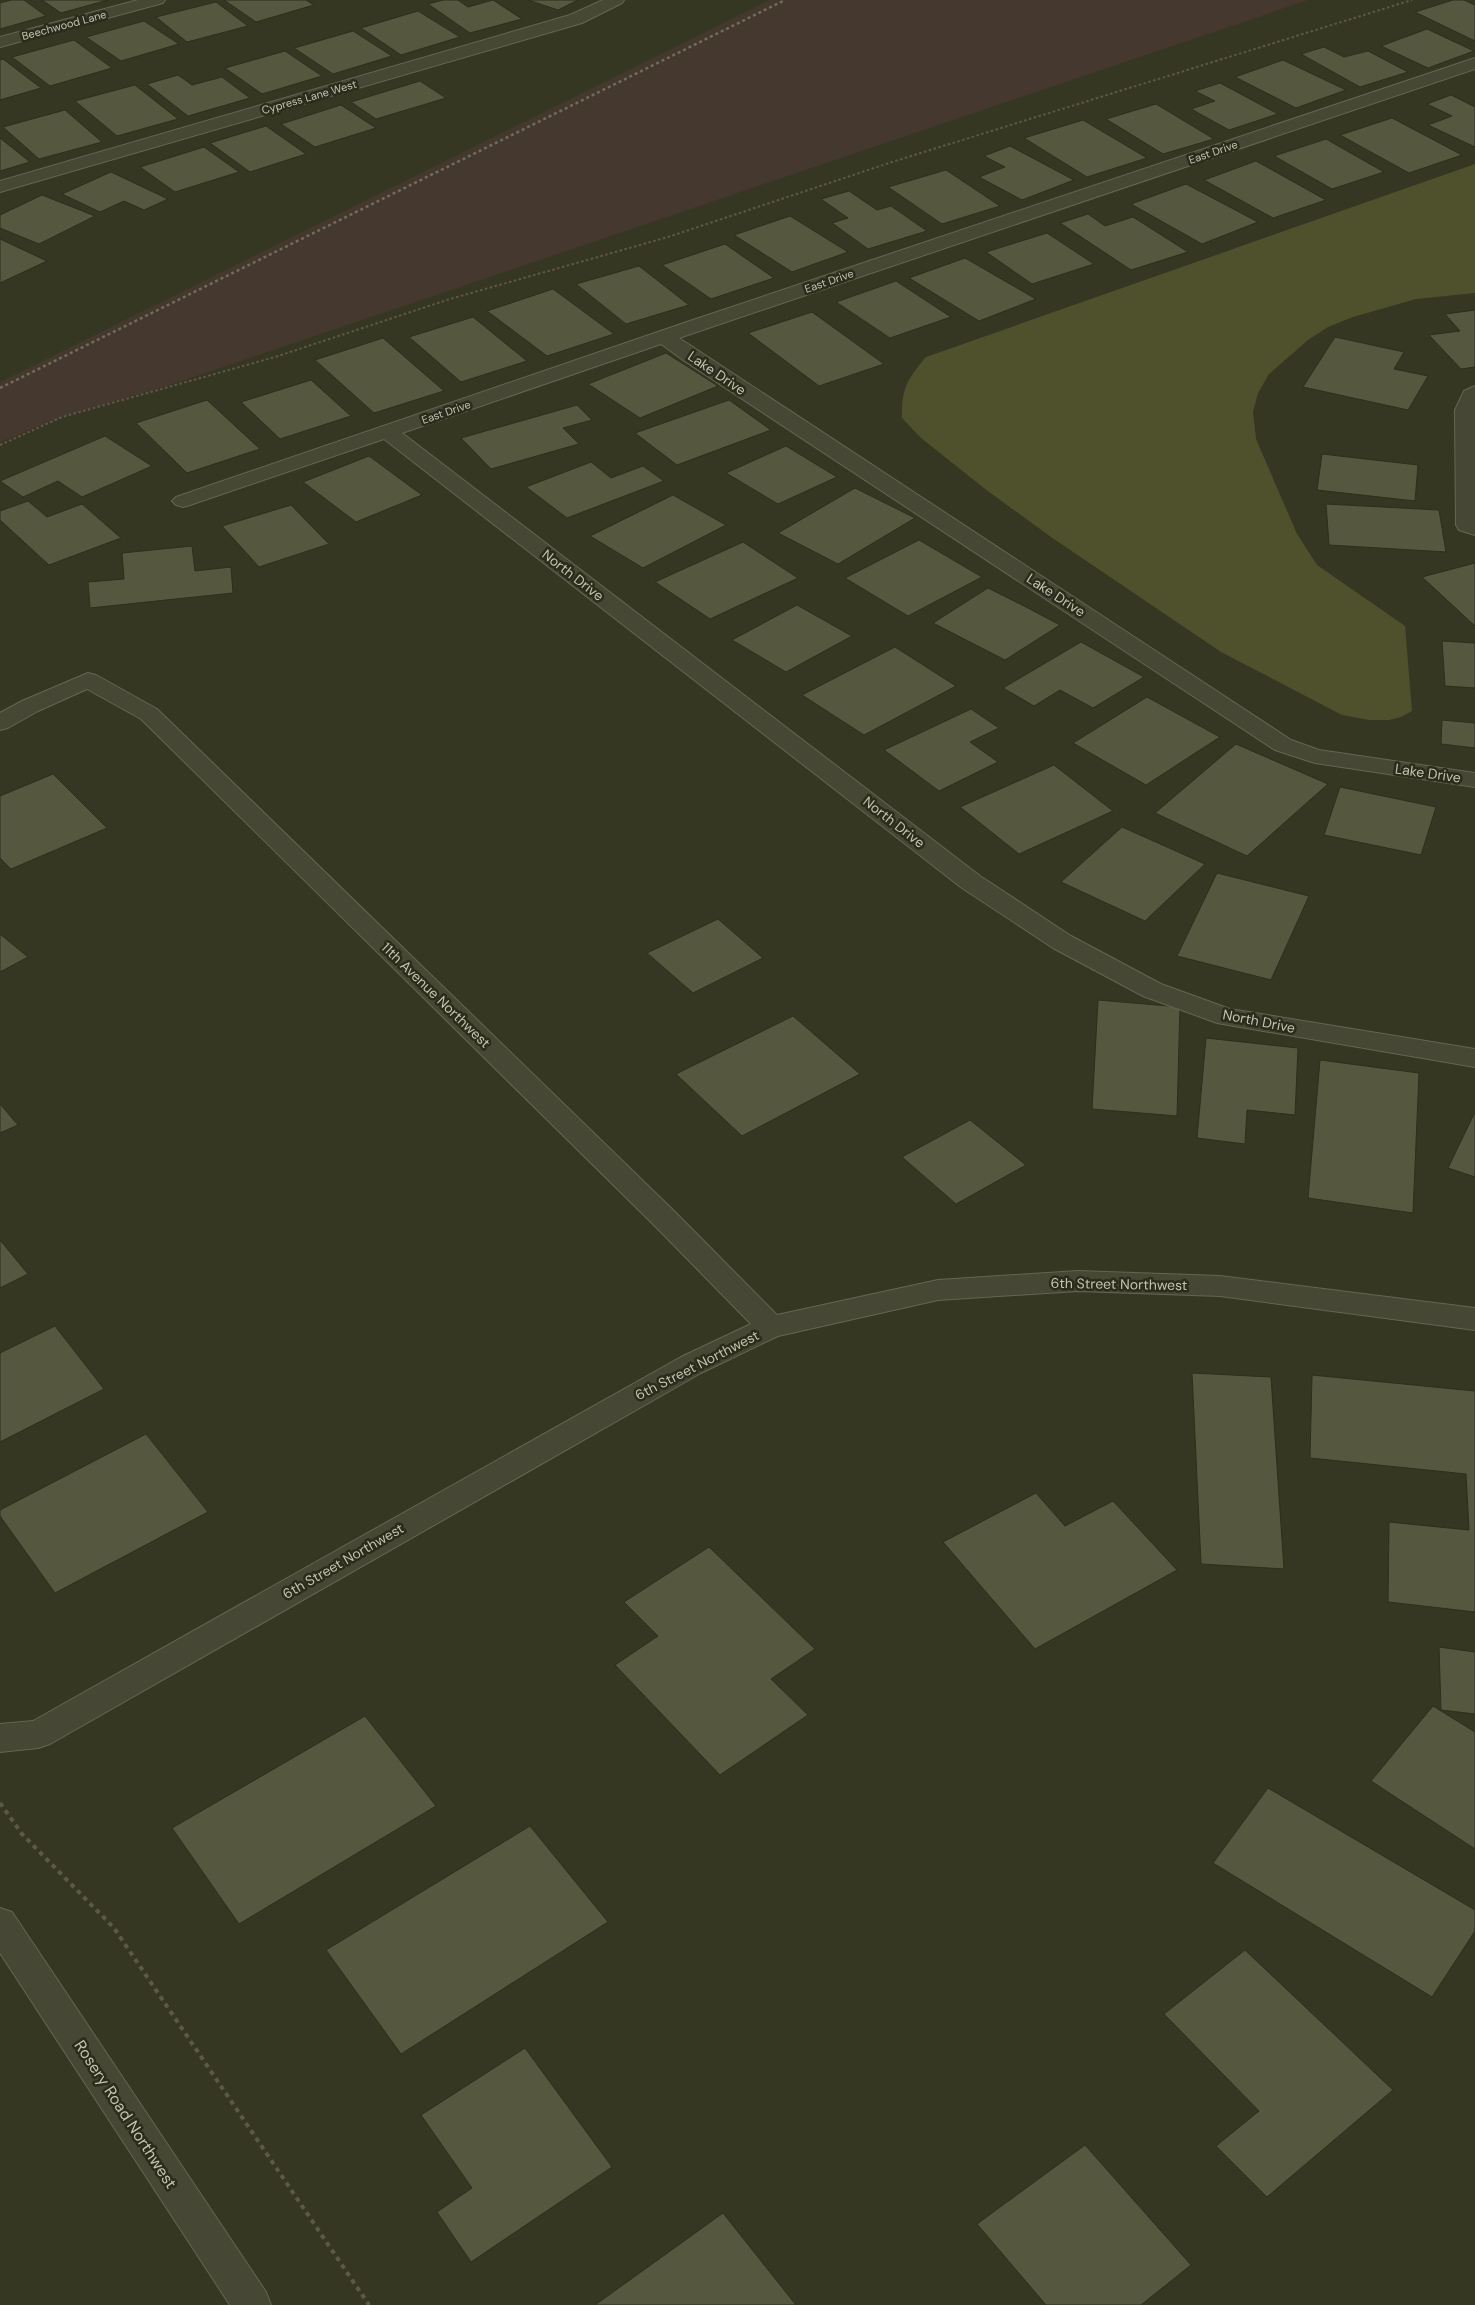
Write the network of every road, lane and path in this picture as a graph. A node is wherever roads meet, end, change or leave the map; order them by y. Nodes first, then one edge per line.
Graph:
1 (157, 0) edge
2 (616, 0) edge
3 (1412, 0) edge
4 (0, 42) edge
5 (1475, 63) edge
6 (0, 187) edge
7 (665, 337) junction
8 (1475, 392) edge
9 (388, 432) junction
10 (0, 445) edge
11 (183, 501) dead end
12 (1475, 529) edge
13 (0, 724) edge
14 (1475, 780) edge
15 (1475, 1058) edge
16 (1475, 1319) edge
17 (772, 1327) junction
18 (0, 1738) edge
19 (0, 1802) edge
20 (0, 1923) edge
21 (252, 2305) edge
22 (369, 2305) edge

1 - 4 street, Beechwood Lane
2 - 6 street, Cypress Lane West
3 - 10 path
5 - 7 street, East Drive
7 - 9 street, East Drive
7 - 14 street, Lake Drive
8 - 12 street
9 - 11 street, East Drive
9 - 15 street, North Drive
13 - 17 street, 11th Avenue Northwest
16 - 17 street, 6th Street Northwest
17 - 18 street, 6th Street Northwest
19 - 22 path
20 - 21 street, Rosery Road Northwest

